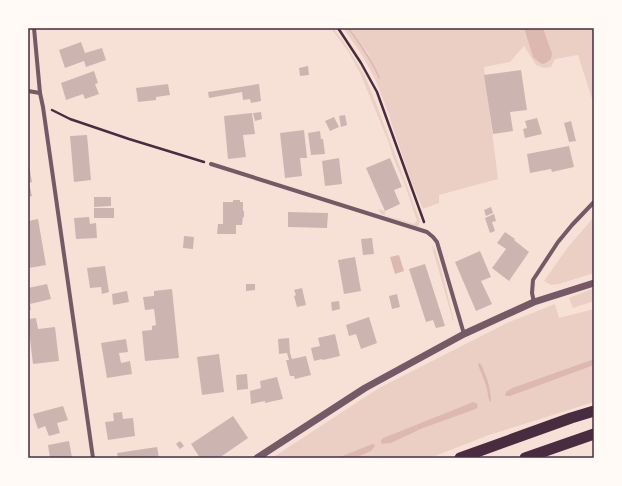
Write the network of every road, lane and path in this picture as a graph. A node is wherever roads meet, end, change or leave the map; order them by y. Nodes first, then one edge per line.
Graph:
1 (34, 28) edge
2 (338, 28) edge
3 (28, 91) edge
4 (40, 93) junction
5 (43, 107) junction
6 (211, 164) joint
7 (594, 202) edge
8 (427, 232) junction
9 (594, 282) edge
10 (534, 302) junction
11 (464, 334) junction
12 (594, 411) edge
13 (594, 434) edge
14 (93, 458) edge
15 (257, 458) edge
16 (460, 458) edge
17 (525, 458) edge

1 - 4 street
2 - 8 path
3 - 4 street
4 - 5 street
5 - 6 path
5 - 14 street
6 - 8 street
7 - 10 street
8 - 11 street
9 - 10 street
10 - 11 street
11 - 15 street
12 - 16 highway
13 - 17 highway

